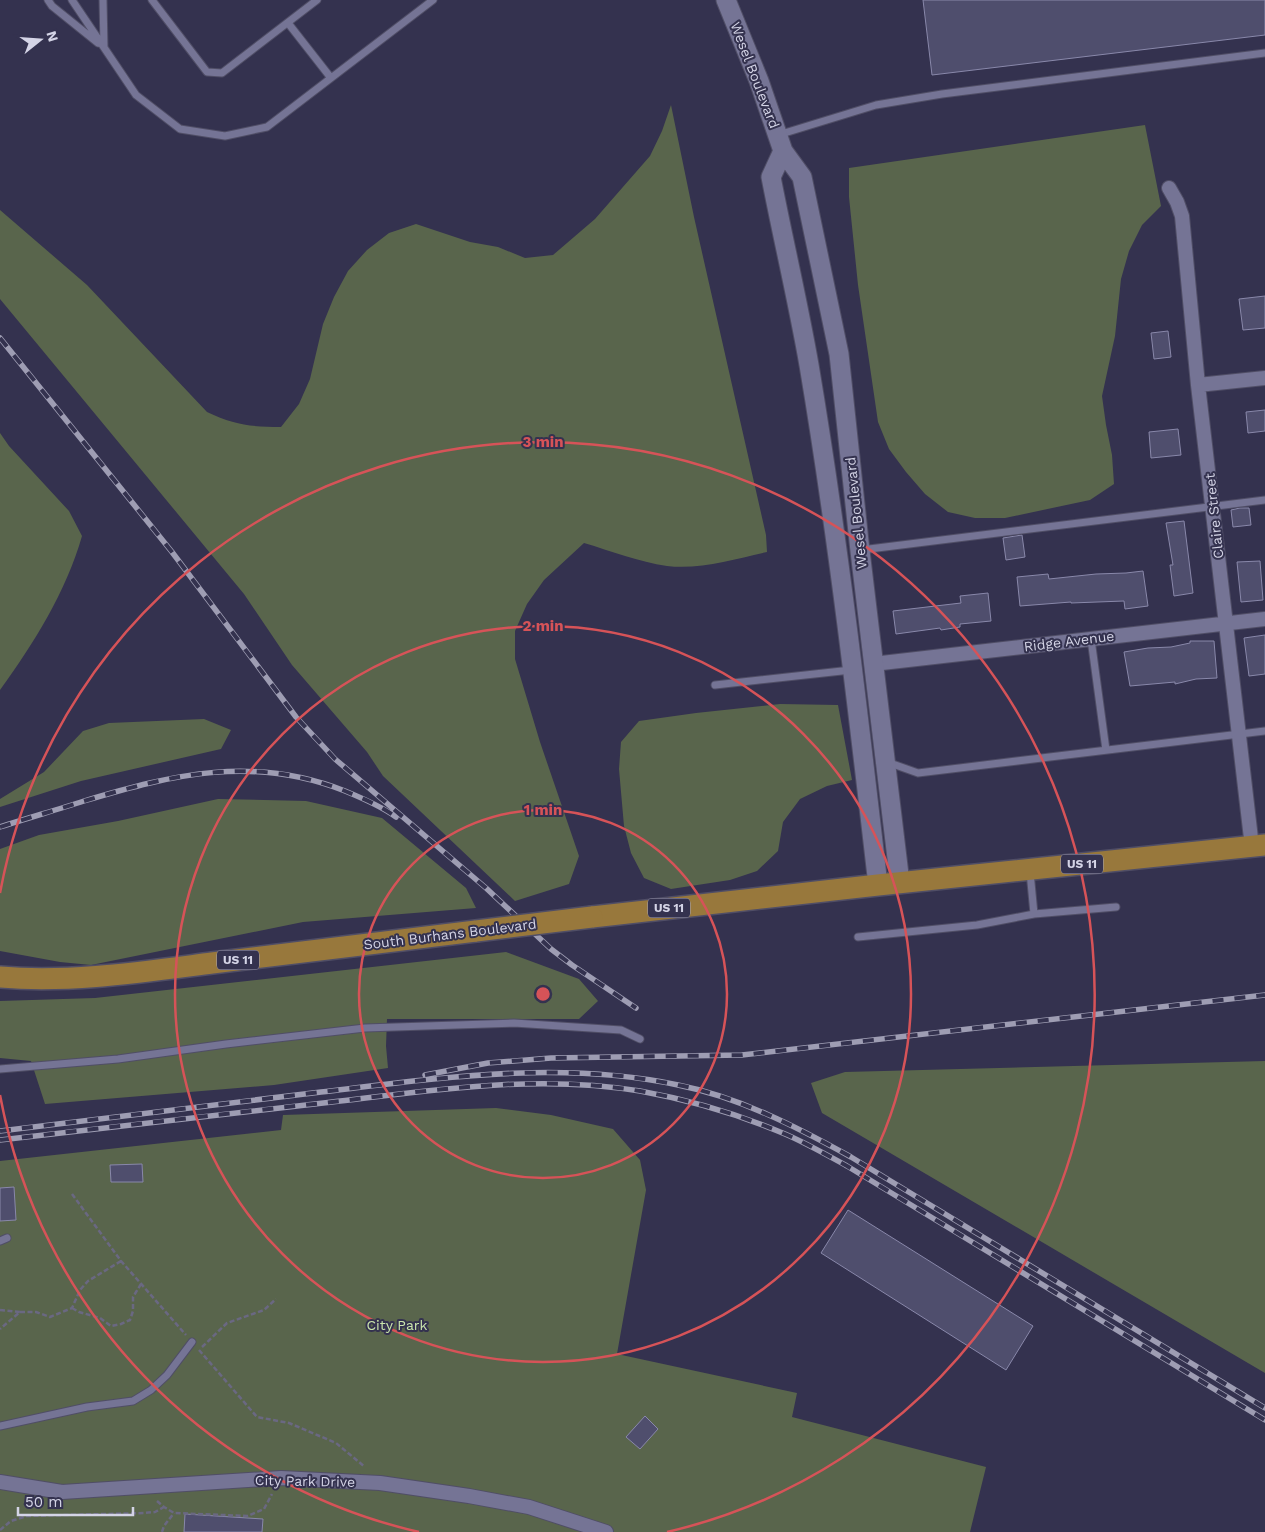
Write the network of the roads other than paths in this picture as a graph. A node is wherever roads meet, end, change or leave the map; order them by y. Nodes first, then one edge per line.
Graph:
1 (48, 0) edge
2 (72, 0) edge
3 (103, 0) edge
4 (152, 0) edge
5 (317, 0) edge
6 (434, 0) edge
7 (726, 0) edge
8 (288, 23) junction
9 (104, 48) junction
10 (1265, 54) edge
11 (331, 78) junction
12 (780, 143) junction
13 (1169, 188) dead end
14 (1265, 378) edge
15 (1198, 385) junction
16 (1265, 500) edge
17 (1213, 506) junction
18 (860, 551) junction
19 (1265, 619) edge
20 (1226, 623) junction
21 (1091, 639) junction
22 (873, 664) junction
23 (852, 670) junction
24 (715, 685) dead end
25 (1265, 731) edge
26 (1239, 734) junction
27 (1106, 750) junction
28 (884, 761) junction
29 (1258, 846) edge
30 (1030, 869) junction
31 (900, 883) junction
32 (878, 885) junction
33 (1116, 907) dead end
34 (1034, 914) junction
35 (858, 937) dead end
36 (0, 977) edge
37 (640, 1039) dead end
38 (0, 1070) edge
39 (192, 1342) road end
40 (0, 1426) edge
41 (0, 1482) edge
42 (606, 1532) edge

1 - 9 lane
2 - 9 lane
3 - 9 lane
4 - 8 lane
5 - 8 lane
6 - 11 lane
7 - 12 main road, Wesel Boulevard
8 - 11 lane
9 - 11 lane
10 - 12 lane
12 - 18 main road, Wesel Boulevard
12 - 23 main road, Wesel Boulevard
13 - 15 street, Claire Street
14 - 15 street
15 - 17 street, Claire Street
16 - 17 lane
17 - 18 lane
17 - 20 street, Claire Street
18 - 22 main road, Wesel Boulevard
19 - 20 street, Ridge Avenue
20 - 21 street, Ridge Avenue
20 - 26 street, Claire Street
21 - 22 street, Ridge Avenue
21 - 27 lane
22 - 28 main road, Wesel Boulevard
23 - 24 lane
23 - 32 main road, Wesel Boulevard
25 - 26 lane
26 - 27 lane
26 - 29 street, Claire Street
27 - 28 lane
28 - 31 main road, Wesel Boulevard
29 - 30 main road, US 11
30 - 31 main road, US 11
30 - 34 lane
31 - 32 main road, South Burhans Boulevard / US 11
32 - 36 main road, South Burhans Boulevard / US 11, bridge
33 - 34 lane
34 - 35 lane
37 - 38 lane
39 - 40 lane
41 - 42 street, City Park Drive

